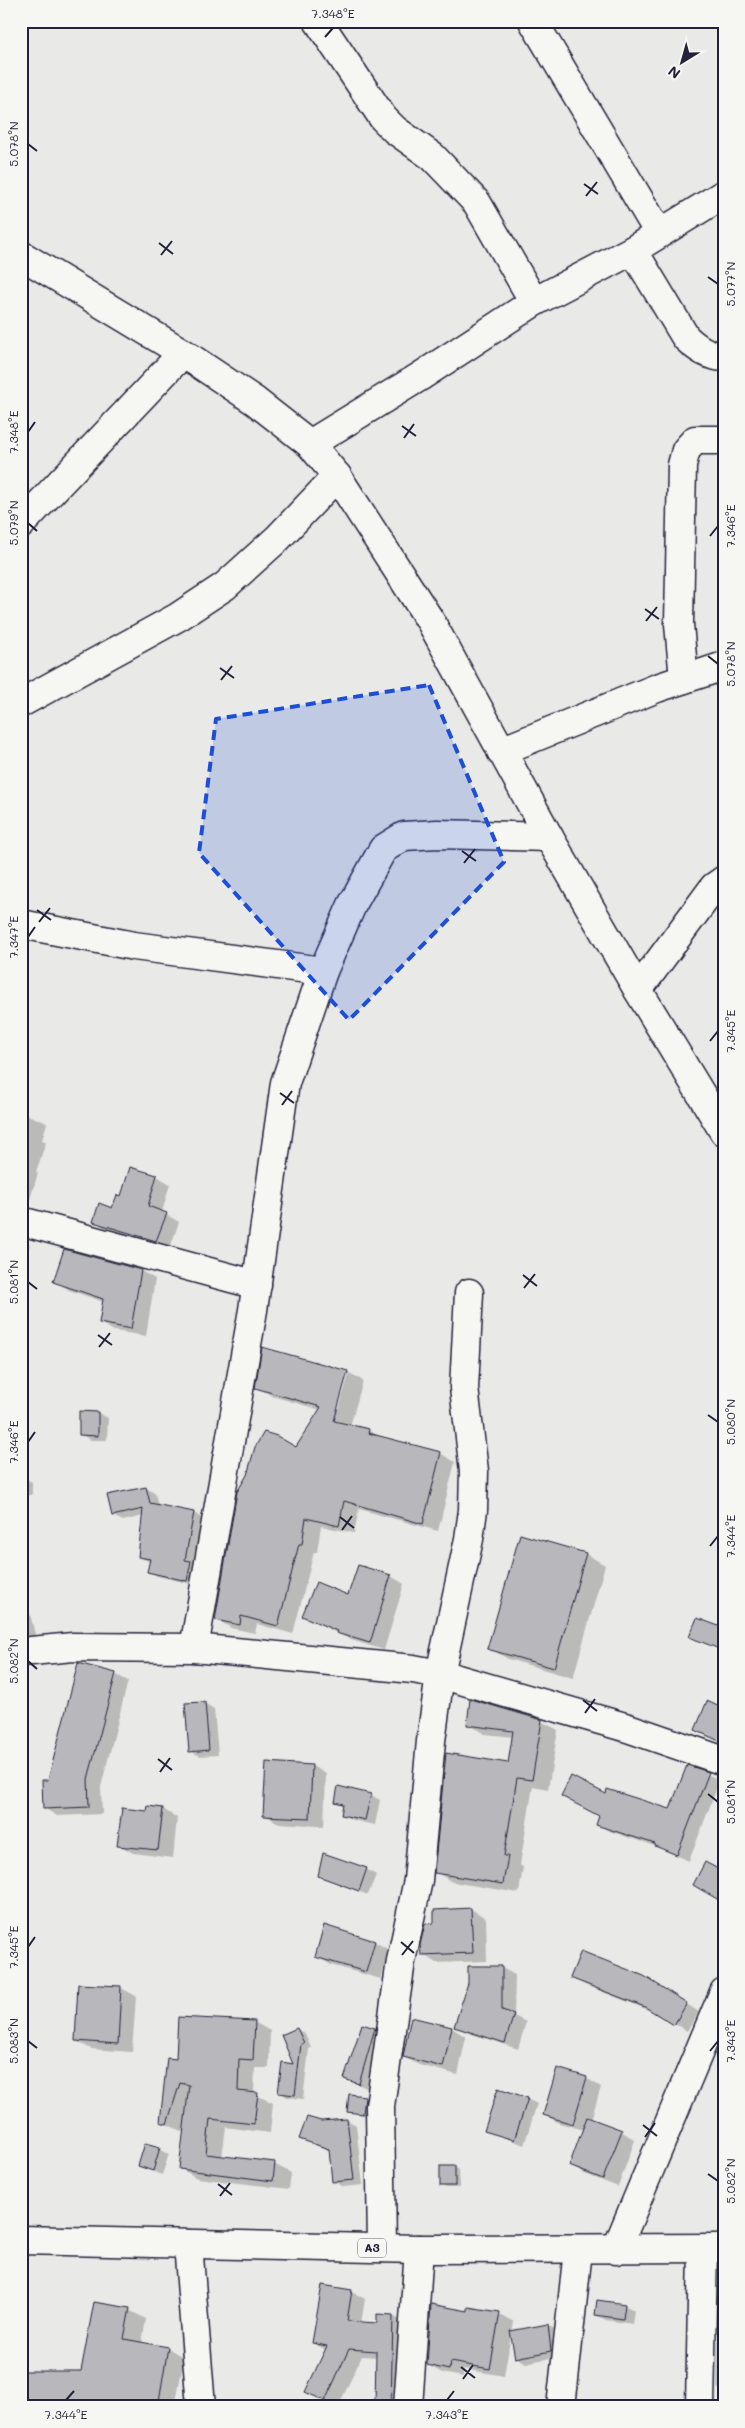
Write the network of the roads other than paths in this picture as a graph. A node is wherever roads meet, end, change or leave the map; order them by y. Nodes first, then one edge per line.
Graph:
1 (318, 21) edge
2 (533, 21) edge
3 (724, 194) edge
4 (659, 233) junction
5 (633, 250) junction
6 (21, 255) edge
7 (534, 302) junction
8 (183, 353) junction
9 (724, 357) edge
10 (724, 440) edge
11 (310, 444) junction
12 (336, 476) junction
13 (21, 524) edge
14 (724, 666) edge
15 (684, 679) junction
16 (21, 703) edge
17 (501, 751) junction
18 (549, 837) junction
19 (724, 880) edge
20 (21, 924) edge
21 (323, 971) junction
22 (638, 990) junction
23 (724, 1132) edge
24 (21, 1221) edge
25 (257, 1285) junction
26 (469, 1293) dead end
27 (194, 1648) junction
28 (21, 1652) edge
29 (440, 1674) junction
30 (724, 1761) edge
31 (724, 1992) edge
32 (21, 2240) edge
33 (188, 2244) junction
34 (382, 2248) junction
35 (419, 2249) junction
36 (713, 2249) edge
37 (578, 2250) junction
38 (616, 2250) junction
39 (201, 2407) edge
40 (408, 2407) edge
41 (561, 2407) edge
42 (700, 2407) edge

1 - 7 main road
2 - 4 main road
3 - 4 main road
4 - 5 main road
5 - 7 main road
5 - 9 main road
6 - 8 main road
7 - 11 main road
8 - 11 main road
8 - 13 main road
10 - 15 main road
11 - 12 main road
12 - 16 main road
12 - 17 main road
14 - 15 main road
15 - 17 main road
17 - 18 main road
18 - 21 main road
18 - 22 main road
19 - 22 main road
20 - 21 main road
21 - 25 main road
22 - 23 main road
24 - 25 main road
25 - 27 main road
26 - 29 main road
27 - 28 main road
27 - 29 main road
29 - 30 main road
29 - 34 main road
31 - 38 main road
32 - 33 main road, A3
33 - 34 main road, A3
33 - 39 main road
34 - 35 main road, A3
35 - 37 main road, A3
35 - 40 main road
36 - 38 main road, A3
36 - 42 main road
37 - 38 main road, A3
37 - 41 main road

